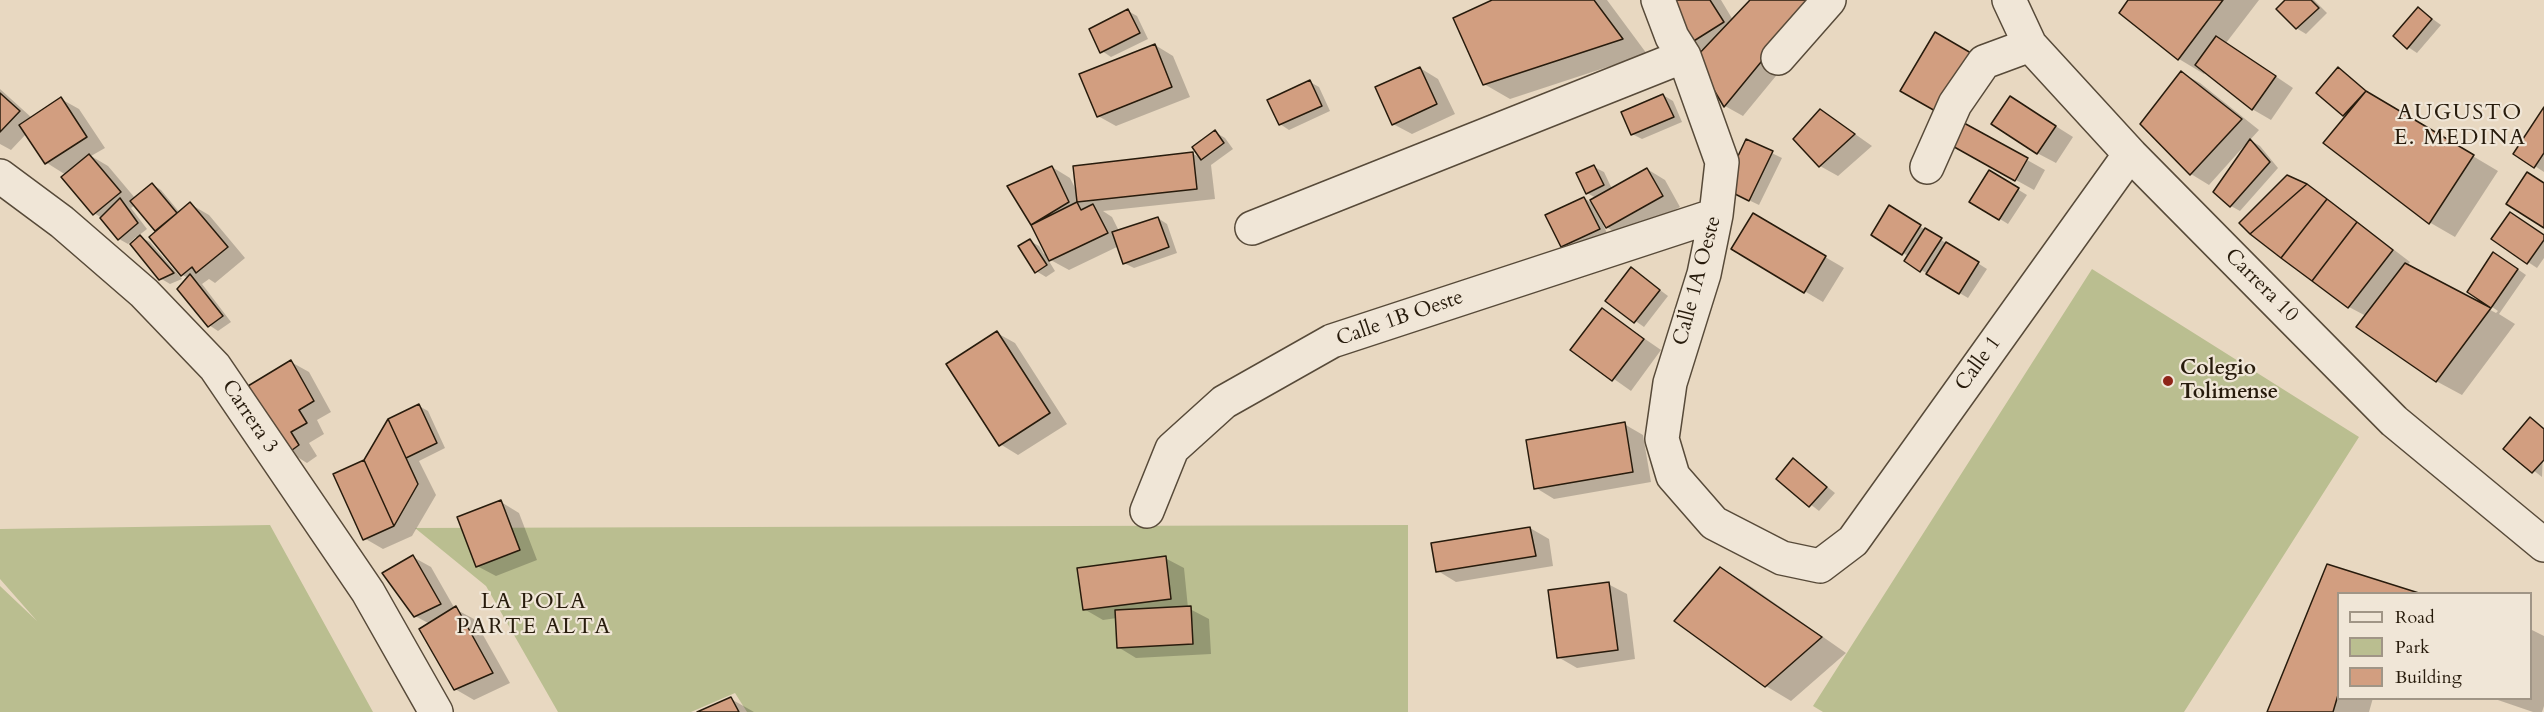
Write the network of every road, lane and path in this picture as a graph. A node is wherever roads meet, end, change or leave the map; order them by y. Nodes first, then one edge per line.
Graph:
1 (1658, 0) edge
2 (1829, 0) edge
3 (2009, 0) edge
4 (2030, 45) junction
5 (1684, 56) junction
6 (1778, 58) dead end
7 (2130, 154) junction
8 (1927, 167) dead end
9 (0, 176) edge
10 (1716, 215) junction
11 (1252, 228) dead end
12 (1662, 439) joint
13 (1147, 511) dead end
14 (2544, 545) edge
15 (435, 712) edge

1 - 5 street, Calle 1A Oeste
2 - 6 street
3 - 4 street, Carrera 10
4 - 7 street, Carrera 10
4 - 8 street
5 - 10 street, Calle 1A Oeste
5 - 11 street
7 - 12 street, Calle 1
7 - 14 street, Carrera 10
9 - 15 street, Carrera 3
10 - 12 street, Calle 1A Oeste
10 - 13 street, Calle 1B Oeste

